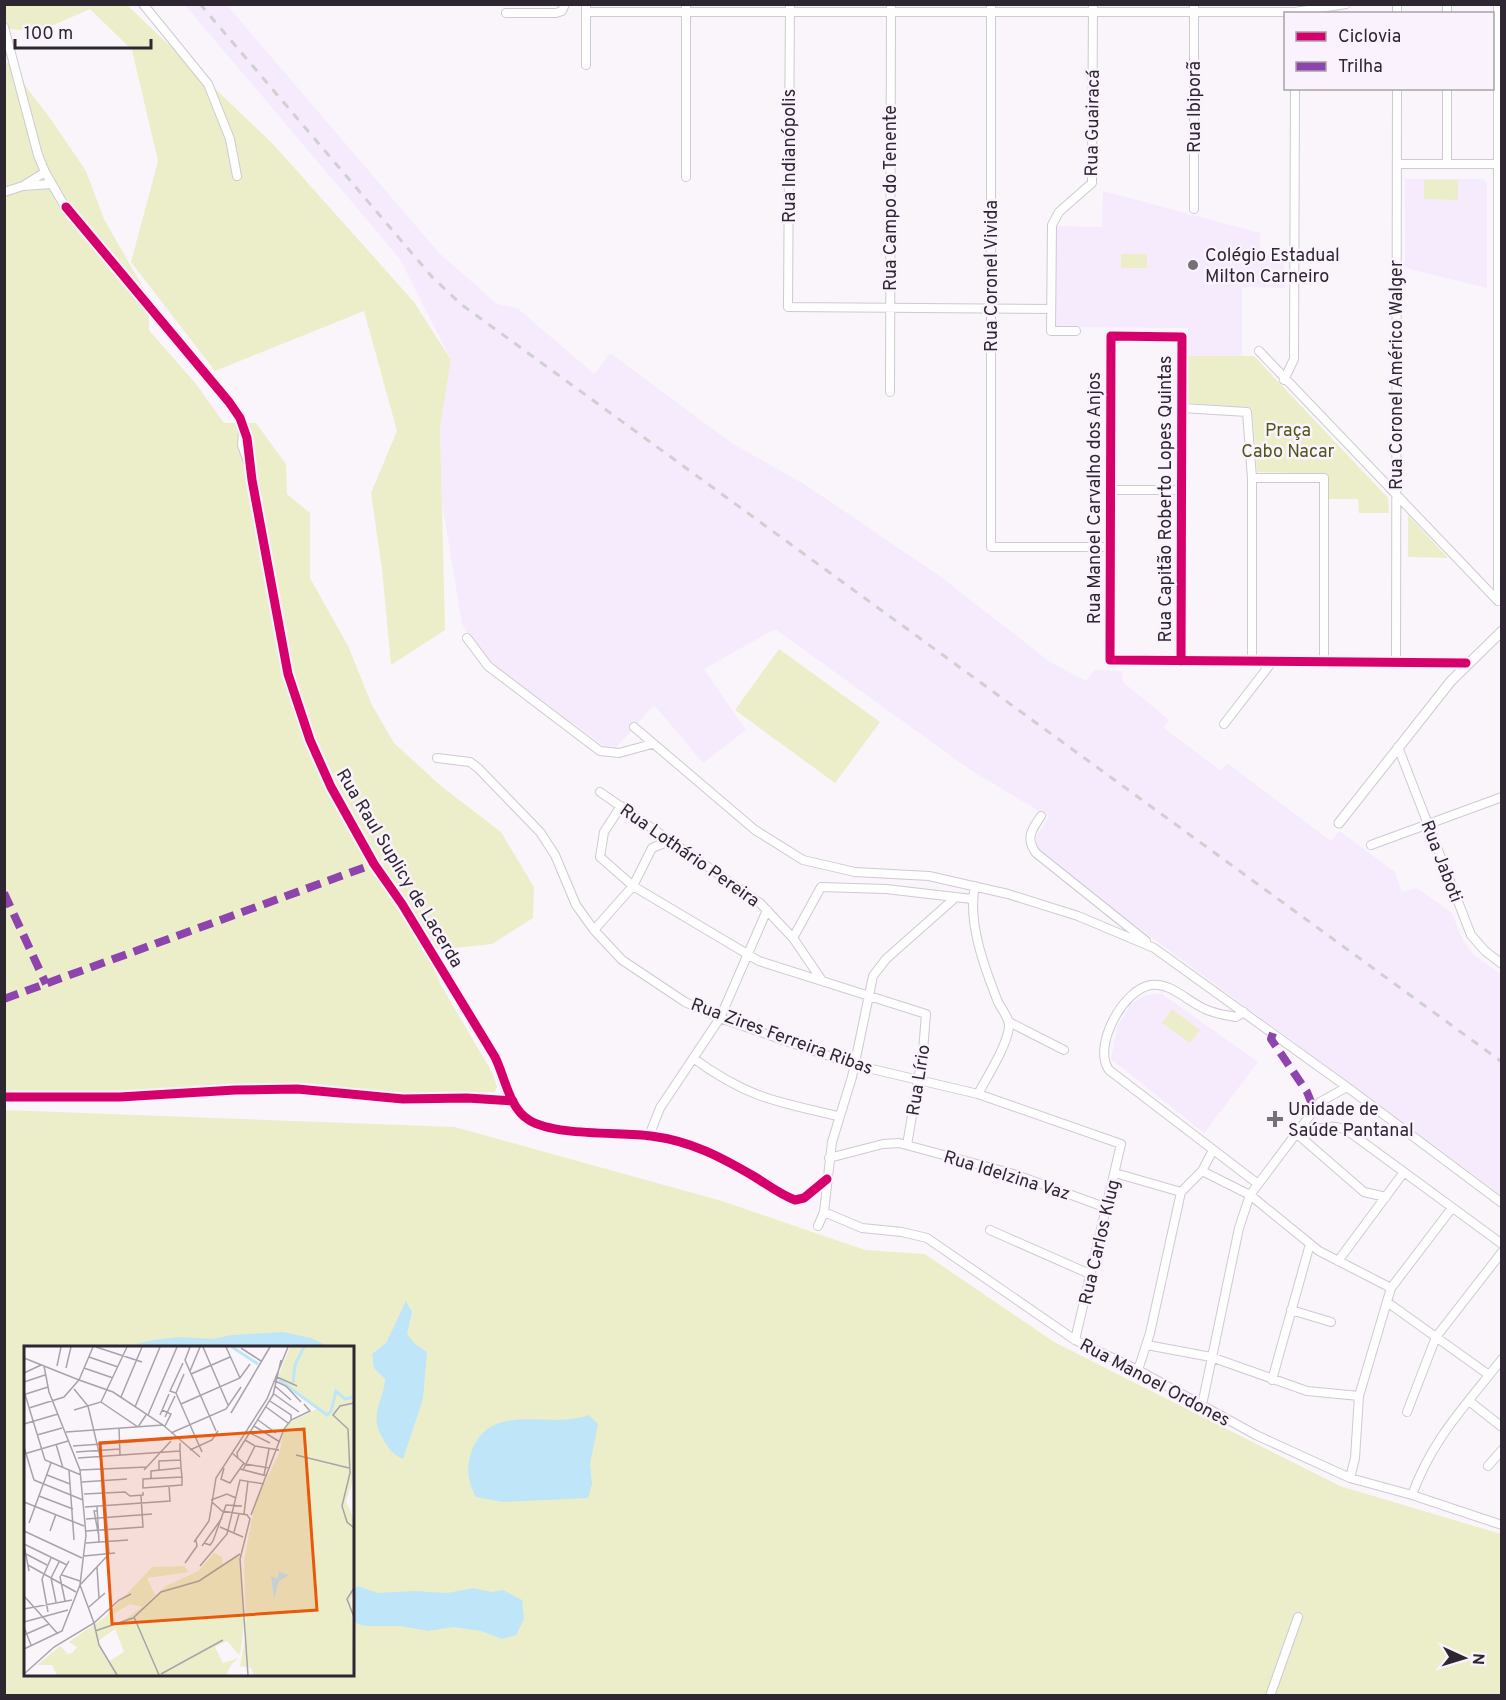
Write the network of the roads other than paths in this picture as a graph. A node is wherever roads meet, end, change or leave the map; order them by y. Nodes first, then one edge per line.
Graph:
1 (143, 4) edge
2 (566, 4) edge
3 (578, 4) edge
4 (1346, 4) edge
5 (1498, 4) edge
6 (586, 8) edge
7 (686, 8) edge
8 (790, 8) edge
9 (891, 8) edge
10 (991, 8) edge
11 (1093, 8) edge
12 (1194, 8) edge
13 (1295, 10) edge
14 (506, 13) dead end
15 (4, 27) edge
16 (586, 64) dead end
17 (1295, 90) edge
18 (1397, 90) edge
19 (1447, 90) edge
20 (1397, 164) junction
21 (1447, 164) junction
22 (1500, 164) edge
23 (45, 172) junction
24 (237, 176) dead end
25 (686, 177) dead end
26 (51, 184) junction
27 (23, 186) junction
28 (4, 192) edge
29 (1194, 209) dead end
30 (890, 308) junction
31 (991, 309) junction
32 (1051, 309) junction
33 (1076, 331) dead end
34 (1111, 336) joint
35 (1259, 351) dead end
36 (1284, 380) junction
37 (890, 392) dead end
38 (1182, 408) junction
39 (1252, 478) junction
40 (1110, 490) junction
41 (1182, 490) junction
42 (1396, 495) junction
43 (1110, 547) junction
44 (1500, 602) edge
45 (1502, 631) edge
46 (467, 638) dead end
47 (1181, 661) junction
48 (1252, 662) junction
49 (1272, 662) junction
50 (1324, 662) junction
51 (1396, 662) junction
52 (1466, 663) junction
53 (1224, 724) dead end
54 (634, 727) dead end
55 (652, 744) junction
56 (1398, 747) junction
57 (436, 758) dead end
58 (600, 792) dead end
59 (1502, 797) edge
60 (621, 806) junction
61 (1041, 816) dead end
62 (1339, 823) dead end
63 (1428, 824) junction
64 (672, 840) junction
65 (1371, 845) dead end
66 (633, 886) junction
67 (975, 886) junction
68 (956, 897) junction
69 (972, 899) junction
70 (767, 910) junction
71 (594, 930) junction
72 (793, 938) junction
73 (1154, 948) junction
74 (746, 954) junction
75 (1502, 964) edge
76 (822, 979) junction
77 (868, 996) junction
78 (1244, 1012) junction
79 (720, 1018) junction
80 (1010, 1022) junction
81 (1064, 1050) dead end
82 (693, 1058) junction
83 (855, 1065) junction
84 (919, 1080) junction
85 (1347, 1087) junction
86 (978, 1094) junction
87 (4, 1096) edge
88 (513, 1101) junction
89 (838, 1116) junction
90 (1296, 1133) junction
91 (649, 1136) junction
92 (1121, 1144) joint
93 (907, 1145) junction
94 (1213, 1150) junction
95 (830, 1158) junction
96 (1202, 1171) junction
97 (1404, 1172) junction
98 (1115, 1173) junction
99 (827, 1179) junction
100 (1258, 1184) junction
101 (1181, 1192) junction
102 (1250, 1195) junction
103 (1386, 1197) junction
104 (1502, 1203) edge
105 (1107, 1208) junction
106 (1452, 1208) junction
107 (824, 1212) junction
108 (818, 1226) dead end
109 (990, 1230) dead end
110 (1310, 1244) junction
111 (1502, 1244) edge
112 (1502, 1252) edge
113 (1338, 1261) junction
114 (1092, 1275) junction
115 (1391, 1288) junction
116 (1387, 1302) junction
117 (1291, 1310) junction
118 (1330, 1322) dead end
119 (1436, 1337) junction
120 (1075, 1340) junction
121 (1147, 1345) junction
122 (1211, 1357) junction
123 (1502, 1359) edge
124 (1138, 1370) junction
125 (1489, 1375) junction
126 (1272, 1380) junction
127 (1359, 1396) junction
128 (1469, 1401) junction
129 (1202, 1405) junction
130 (1407, 1412) dead end
131 (1502, 1427) edge
132 (1502, 1450) edge
133 (1488, 1466) dead end
134 (1350, 1478) junction
135 (1412, 1495) junction
136 (1502, 1525) edge
137 (1298, 1617) dead end
138 (1270, 1695) edge

1 - 24 street
2 - 14 street
3 - 6 street
4 - 13 street
5 - 22 street
6 - 7 street
6 - 16 street
7 - 8 street
7 - 25 street
8 - 9 street
8 - 30 street, Rua Indianópolis
9 - 10 street
9 - 30 street, Rua Campo do Tenente
10 - 11 street
10 - 31 street, Rua Coronel Vivida
11 - 12 street
11 - 32 street, Rua Guairacá
12 - 13 street
12 - 29 street, Rua Ibiporã
15 - 23 street, Rua Raul Suplicy de Lacerda
17 - 36 street
18 - 20 street, Rua Coronel Américo Walger
19 - 21 street
20 - 21 street
20 - 42 street, Rua Coronel Américo Walger
21 - 22 street
22 - 44 street
23 - 26 street, Rua Raul Suplicy de Lacerda
23 - 27 street
26 - 27 street
26 - 88 street, Rua Raul Suplicy de Lacerda
27 - 28 street
30 - 31 street
30 - 37 street, Rua Campo do Tenente
31 - 32 street
31 - 43 street, Rua Coronel Vivida
32 - 33 street, Rua Guairacá
34 - 38 street, Rua Capitão Roberto Lopes Quintas
34 - 40 street, Rua Manoel Carvalho dos Anjos
35 - 36 street
36 - 42 street
38 - 39 street
38 - 41 street, Rua Capitão Roberto Lopes Quintas
39 - 48 street
39 - 50 street
40 - 41 street
40 - 43 street, Rua Manoel Carvalho dos Anjos
41 - 47 street, Rua Capitão Roberto Lopes Quintas
42 - 44 street
42 - 51 street, Rua Coronel Américo Walger
43 - 47 street, Rua Manoel Carvalho dos Anjos
45 - 52 street
46 - 55 street
47 - 48 street
48 - 49 street
49 - 50 street
49 - 53 street
50 - 51 street
51 - 52 street
52 - 56 street
54 - 55 street
55 - 67 street
56 - 62 street
56 - 63 street, Rua Jaboti
57 - 71 street, Rua Zires Ferreira Ribas
58 - 60 street, Rua Lothário Pereira
59 - 63 street
60 - 64 street, Rua Lothário Pereira
60 - 66 street
61 - 73 street
63 - 65 street
63 - 75 street, Rua Jaboti
64 - 66 street
64 - 70 street, Rua Lothário Pereira
66 - 71 street
66 - 74 street
67 - 69 street
67 - 73 street
68 - 69 street
68 - 72 street
68 - 77 street
69 - 80 street
70 - 72 street, Rua Lothário Pereira
70 - 74 street
71 - 79 street, Rua Zires Ferreira Ribas
72 - 76 street, Rua Lothário Pereira
73 - 78 street
74 - 76 street
74 - 79 street
76 - 77 street
77 - 83 street
77 - 84 street, Rua Lírio
78 - 85 street
78 - 94 street
79 - 82 street
79 - 83 street, Rua Zires Ferreira Ribas
80 - 81 street
80 - 86 street
82 - 89 street
82 - 91 street
83 - 84 street, Rua Zires Ferreira Ribas
83 - 89 street
84 - 86 street, Rua Zires Ferreira Ribas
84 - 93 street, Rua Lírio
85 - 90 street
85 - 104 street
86 - 92 street, Rua Zires Ferreira Ribas
87 - 88 street
88 - 91 street
89 - 95 street
90 - 97 street
90 - 100 street
90 - 103 street
91 - 99 street
92 - 98 street, Rua Carlos Klug
93 - 95 street, Rua Idelzina Vaz
93 - 105 street, Rua Idelzina Vaz
94 - 96 street
94 - 100 street
95 - 99 street
96 - 101 street
96 - 102 street
97 - 103 street
97 - 106 street
98 - 101 street
98 - 105 street, Rua Carlos Klug
99 - 107 street
100 - 102 street
101 - 121 street
102 - 110 street
102 - 122 street
103 - 113 street
105 - 114 street, Rua Carlos Klug
106 - 111 street
106 - 115 street
107 - 108 street
107 - 120 street, Rua Manoel Ordones
109 - 114 street
110 - 113 street
110 - 117 street
112 - 119 street
113 - 115 street
114 - 120 street, Rua Carlos Klug
115 - 116 street
116 - 119 street
116 - 127 street
117 - 118 street
117 - 126 street
119 - 125 street
119 - 130 street
120 - 124 street, Rua Manoel Ordones
121 - 122 street
121 - 124 street
122 - 126 street
122 - 129 street
123 - 125 street
124 - 129 street, Rua Manoel Ordones
125 - 128 street
126 - 127 street
127 - 134 street
128 - 131 street
128 - 135 street
129 - 134 street, Rua Manoel Ordones
132 - 133 street
134 - 135 street, Rua Manoel Ordones
135 - 136 street, Rua Manoel Ordones
137 - 138 street

